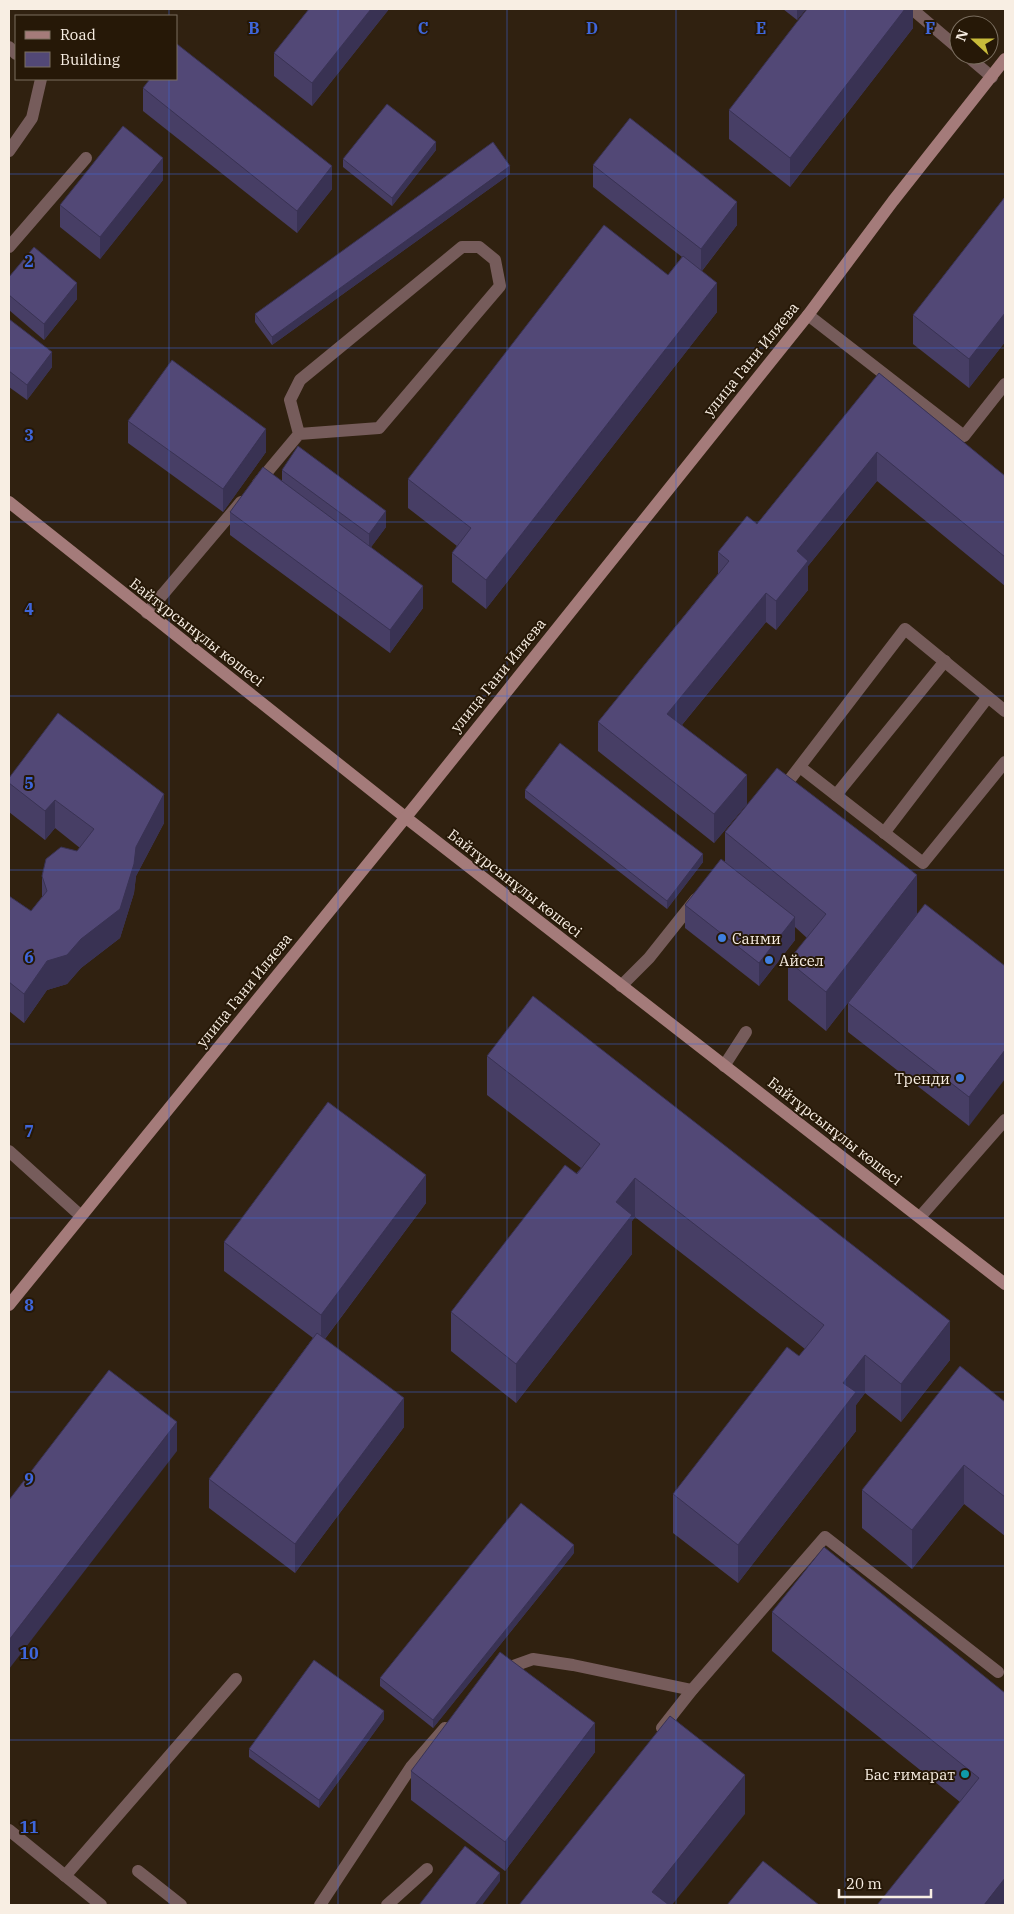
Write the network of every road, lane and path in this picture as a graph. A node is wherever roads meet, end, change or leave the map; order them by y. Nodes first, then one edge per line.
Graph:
1 (912, 9) edge
2 (949, 40) edge
3 (1005, 59) edge
4 (978, 65) edge
5 (992, 77) junction
6 (41, 80) edge
7 (9, 151) edge
8 (86, 158) dead end
9 (9, 247) edge
10 (808, 315) junction
11 (1005, 384) edge
12 (300, 434) junction
13 (9, 502) edge
14 (147, 613) junction
15 (945, 662) junction
16 (988, 697) junction
17 (1005, 711) edge
18 (1005, 762) edge
19 (800, 766) junction
20 (836, 795) junction
21 (776, 797) edge
22 (405, 818) junction
23 (884, 833) junction
24 (703, 889) edge
25 (621, 986) junction
26 (746, 1032) dead end
27 (724, 1066) junction
28 (1005, 1120) edge
29 (9, 1151) edge
30 (81, 1216) junction
31 (920, 1217) junction
32 (1005, 1284) edge
33 (9, 1305) edge
34 (998, 1672) dead end
35 (492, 1674) edge
36 (236, 1679) dead end
37 (692, 1690) junction
38 (454, 1717) edge
39 (655, 1736) edge
40 (9, 1830) edge
41 (427, 1869) dead end
42 (138, 1871) dead end
43 (64, 1876) junction
44 (101, 1905) edge
45 (181, 1905) edge
46 (320, 1905) edge
47 (388, 1905) edge

1 - 2 lane
3 - 5 street, улица Гани Иляева
4 - 5 lane
5 - 10 street, улица Гани Иляева
6 - 7 lane
8 - 9 lane
10 - 11 lane
10 - 22 street, улица Гани Иляева
12 - 12 lane
12 - 14 lane
13 - 14 street, Байтұрсынұлы көшесі
14 - 22 street, Байтұрсынұлы көшесі
15 - 16 lane
15 - 19 lane
15 - 20 lane
16 - 17 lane
16 - 23 lane
18 - 23 lane
19 - 20 lane
19 - 21 lane
20 - 23 lane
22 - 25 street, Байтұрсынұлы көшесі
22 - 30 street, улица Гани Иляева
24 - 25 lane
25 - 27 street, Байтұрсынұлы көшесі
26 - 27 lane
27 - 31 street, Байтұрсынұлы көшесі
28 - 31 lane
29 - 30 lane
30 - 33 street, улица Гани Иляева
31 - 32 street, Байтұрсынұлы көшесі
34 - 37 lane
35 - 37 lane
36 - 43 lane
37 - 39 lane
38 - 46 lane
40 - 43 lane
41 - 47 lane
42 - 45 lane
43 - 44 lane

